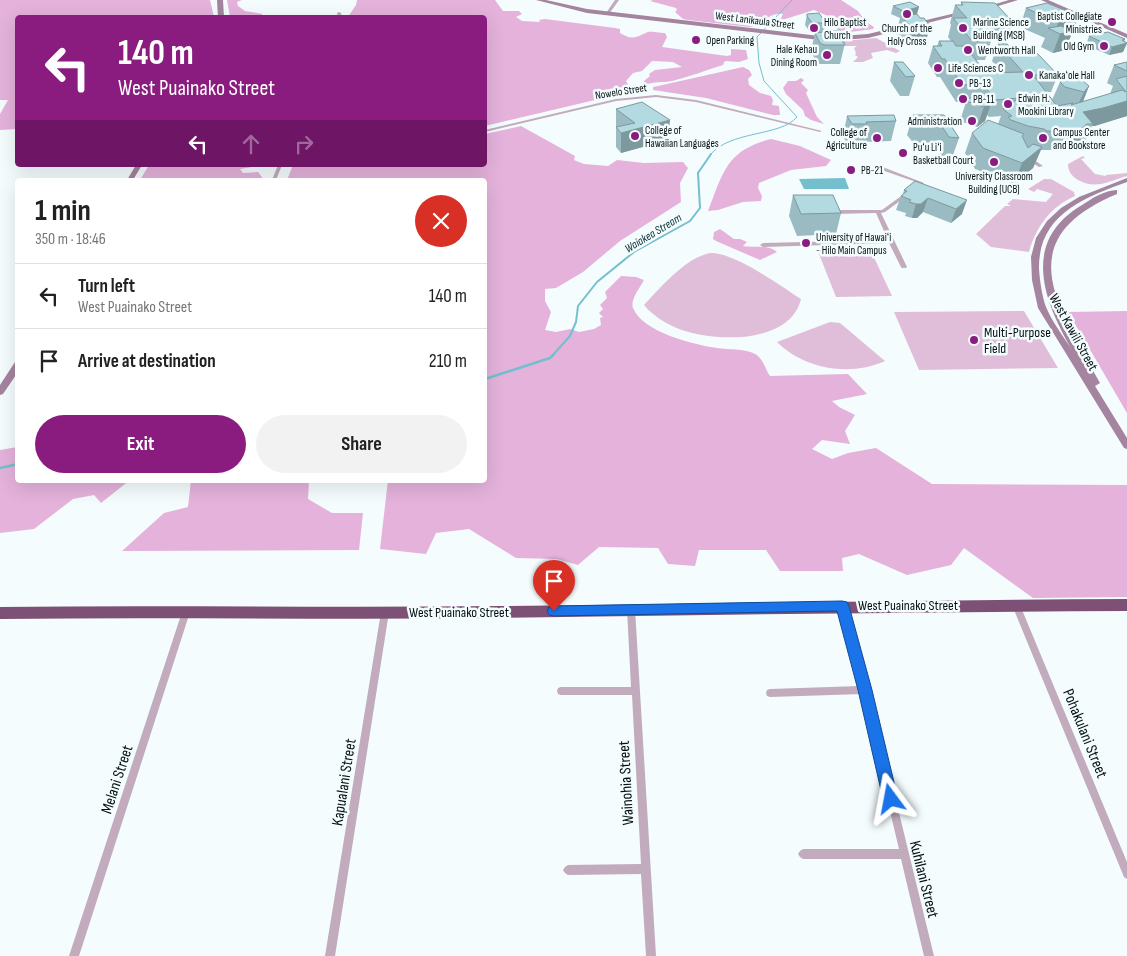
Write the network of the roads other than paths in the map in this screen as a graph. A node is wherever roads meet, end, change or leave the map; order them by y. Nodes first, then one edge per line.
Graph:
1 (220, 0) edge
2 (539, 0) edge
3 (617, 0) edge
4 (1015, 0) edge
5 (1044, 0) edge
6 (976, 10) edge
7 (966, 12) edge
8 (608, 13) junction
9 (221, 15) edge
10 (1127, 36) edge
11 (487, 131) edge
12 (820, 131) dead end
13 (1024, 153) edge
14 (1041, 166) dead end
15 (138, 167) edge
16 (878, 167) dead end
17 (131, 178) edge
18 (1127, 180) edge
19 (1127, 187) edge
20 (878, 211) junction
21 (830, 212) edge
22 (891, 240) junction
23 (763, 244) dead end
24 (904, 267) dead end
25 (15, 369) edge
26 (0, 392) edge
27 (1127, 444) edge
28 (1016, 604) junction
29 (1127, 605) edge
30 (842, 606) junction
31 (631, 609) junction
32 (187, 611) junction
33 (385, 612) junction
34 (0, 613) edge
35 (865, 690) junction
36 (561, 691) dead end
37 (635, 691) junction
38 (770, 692) dead end
39 (803, 854) dead end
40 (903, 854) junction
41 (645, 869) junction
42 (568, 870) dead end
43 (1127, 874) edge
44 (74, 956) edge
45 (330, 956) edge
46 (651, 956) edge
47 (929, 956) edge

1 - 9 street
2 - 8 street, West Lanikaula Street
3 - 8 street
4 - 6 street
5 - 10 street
7 - 8 street, West Lanikaula Street
11 - 12 street, Nowelo Street
13 - 14 street
15 - 17 street
16 - 20 street
18 - 27 street, West Kawili Street
19 - 27 street, West Kawili Street
20 - 21 street
20 - 22 street
22 - 23 street
22 - 24 street
25 - 26 street
28 - 29 highway, West Puainako Street
28 - 30 highway, West Puainako Street
28 - 43 street, Pohakulani Street
30 - 31 highway, West Puainako Street
30 - 35 street, Kuhilani Street
31 - 33 highway, West Puainako Street
31 - 37 street, Wainohia Street
32 - 33 highway, West Puainako Street
32 - 34 highway, West Puainako Street
32 - 44 street, Melani Street
33 - 45 street, Kapualani Street
35 - 38 street
35 - 40 street, Kuhilani Street
36 - 37 street
37 - 41 street, Wainohia Street
39 - 40 street
40 - 47 street, Kuhilani Street
41 - 42 street
41 - 46 street, Wainohia Street

